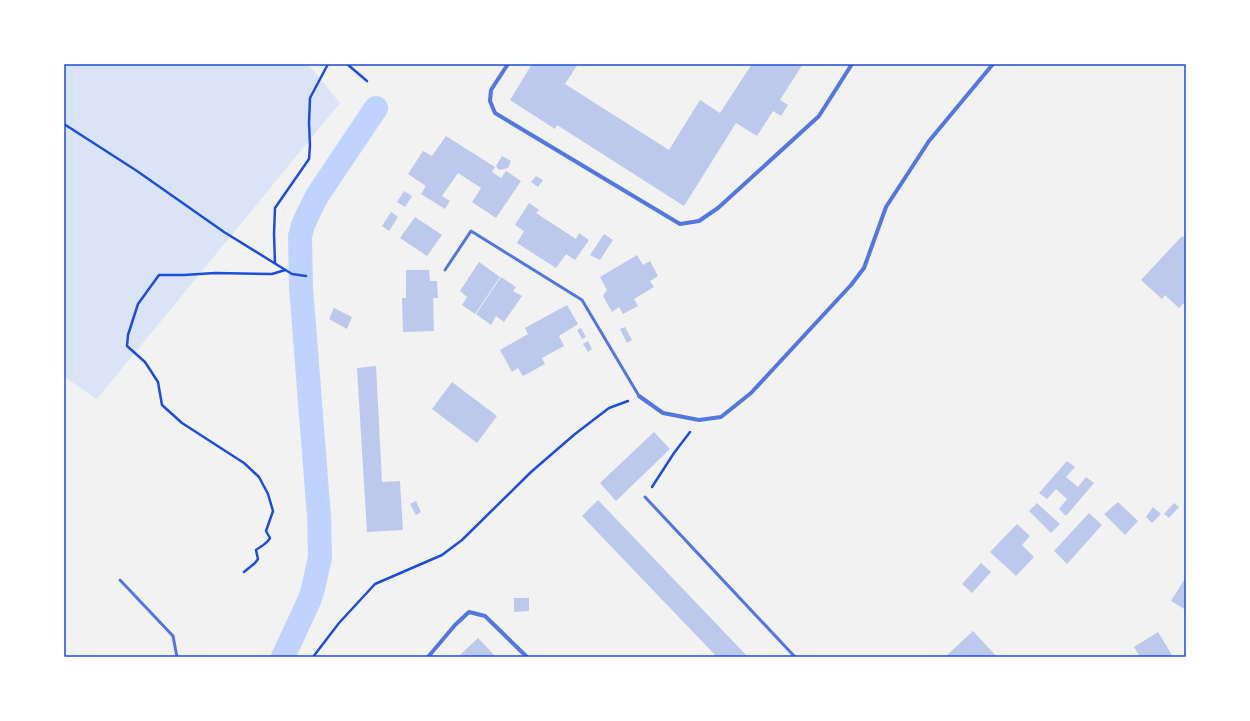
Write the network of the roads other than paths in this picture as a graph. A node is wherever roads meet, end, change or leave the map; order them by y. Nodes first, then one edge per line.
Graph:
1 (508, 64) edge
2 (852, 64) edge
3 (993, 64) edge
4 (445, 270) dead end
5 (639, 396) joint
6 (645, 497) road end
7 (120, 580) dead end
8 (177, 657) edge
9 (428, 657) edge
10 (527, 657) edge
11 (795, 657) edge

1 - 2 street
3 - 5 street
4 - 5 lane
6 - 11 lane
7 - 8 lane
9 - 10 street

